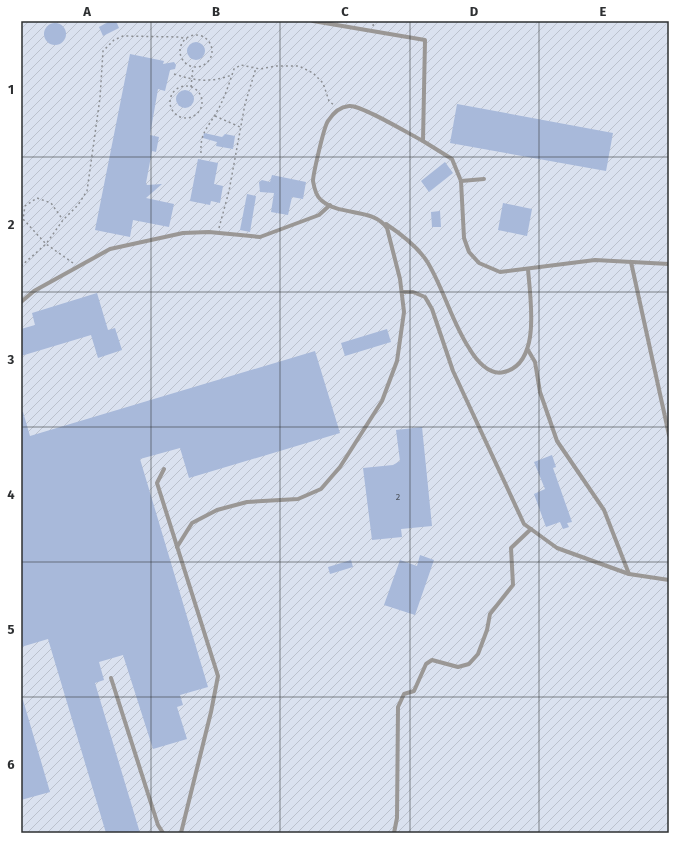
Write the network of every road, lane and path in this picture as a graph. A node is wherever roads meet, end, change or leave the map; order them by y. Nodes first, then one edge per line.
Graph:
1 (313, 21) edge
2 (187, 38) junction
3 (193, 67) junction
4 (256, 68) junction
5 (174, 74) dead end
6 (232, 75) junction
7 (192, 79) junction
8 (191, 87) junction
9 (338, 109) junction
10 (215, 116) junction
11 (240, 127) junction
12 (423, 141) junction
13 (202, 153) dead end
14 (484, 179) dead end
15 (461, 181) junction
16 (330, 205) junction
17 (63, 220) junction
18 (383, 222) junction
19 (218, 232) junction
20 (46, 244) junction
21 (631, 262) junction
22 (669, 264) edge
23 (21, 266) edge
24 (78, 266) junction
25 (528, 269) junction
26 (402, 292) junction
27 (21, 302) edge
28 (528, 350) junction
29 (669, 435) edge
30 (164, 468) dead end
31 (531, 530) junction
32 (177, 547) junction
33 (629, 574) junction
34 (669, 580) edge
35 (111, 678) dead end
36 (164, 833) edge
37 (181, 833) edge
38 (394, 833) edge

1 - 12 lane
2 - 3 path
2 - 3 path
2 - 17 path
3 - 7 path
4 - 6 path
4 - 9 path
4 - 11 path
5 - 7 path
6 - 7 path
6 - 10 path
7 - 8 path
8 - 8 path
9 - 12 lane
9 - 16 lane
10 - 11 path
10 - 13 path
11 - 19 path
12 - 15 lane
14 - 15 lane
15 - 25 lane
16 - 18 lane
16 - 19 lane
17 - 20 path
17 - 20 path
18 - 26 lane
18 - 28 lane
19 - 24 lane
20 - 23 path
20 - 24 path
21 - 22 lane
21 - 25 lane
21 - 29 lane
24 - 27 lane
25 - 28 lane
26 - 31 lane
26 - 32 lane
28 - 33 lane
30 - 32 lane
31 - 33 lane
31 - 38 lane
32 - 37 lane
33 - 34 lane
35 - 36 lane

